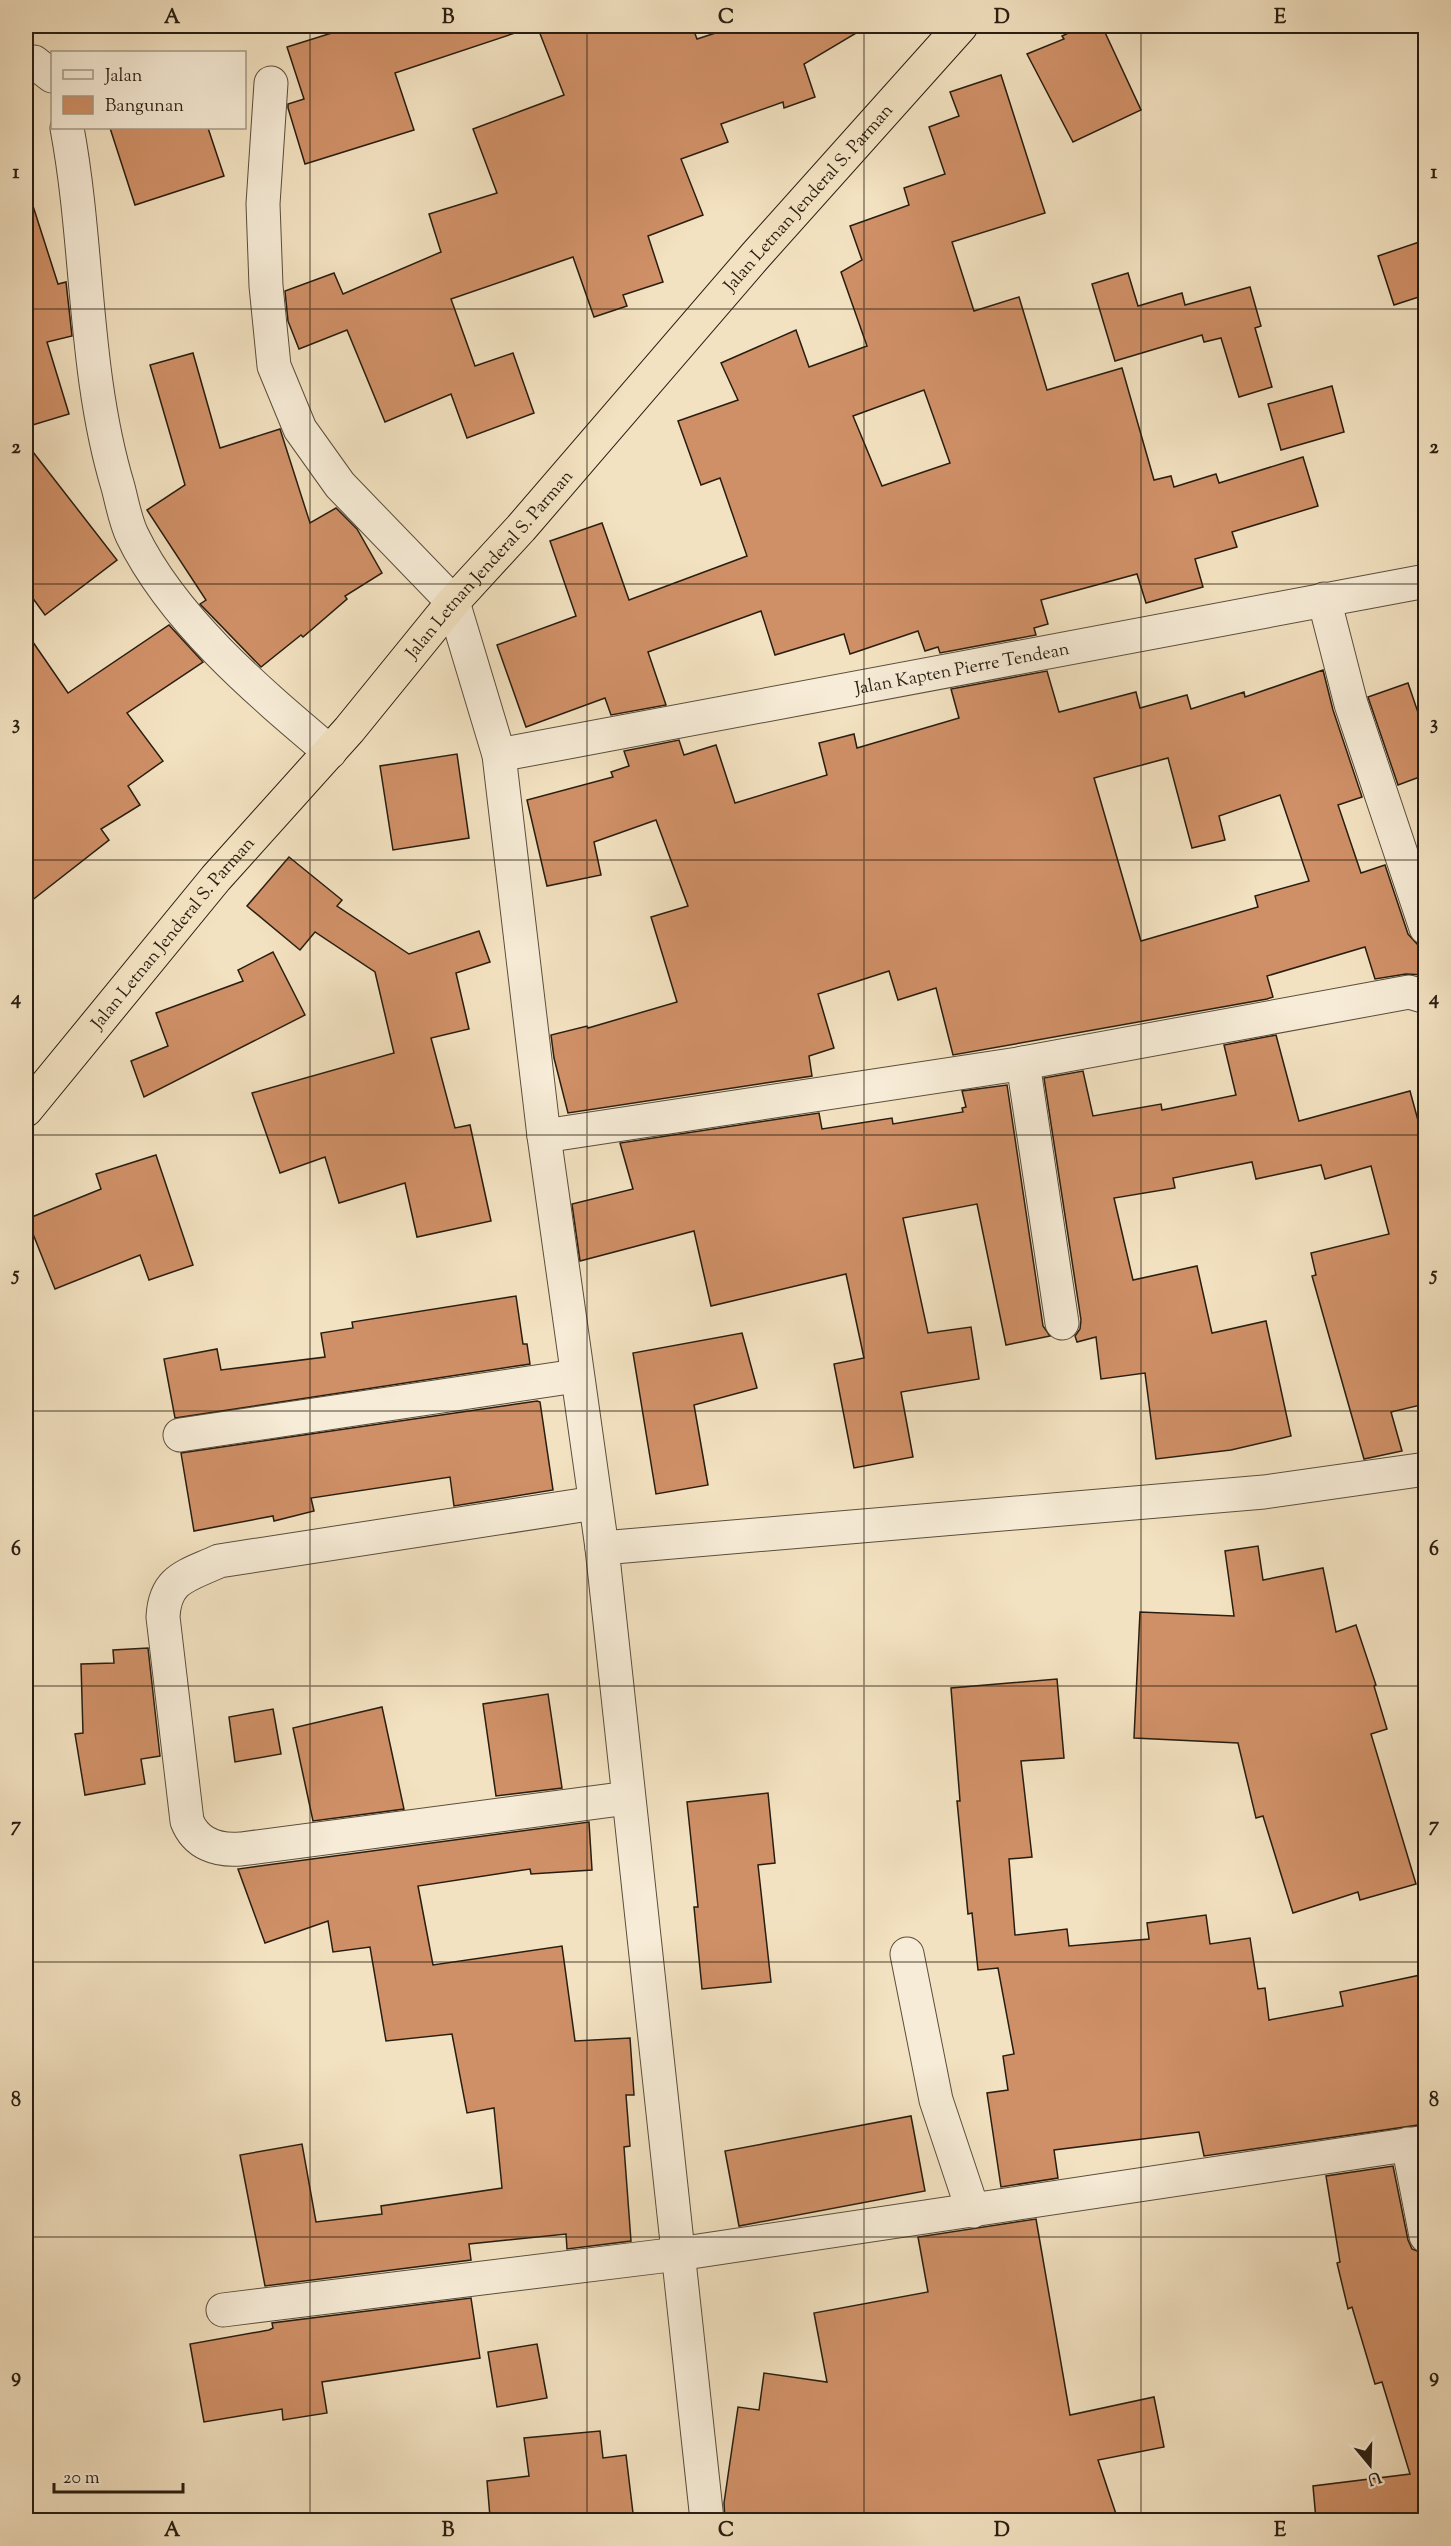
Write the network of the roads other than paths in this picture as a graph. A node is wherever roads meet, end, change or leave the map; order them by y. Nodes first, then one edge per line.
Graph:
1 (961, 26) edge
2 (26, 62) edge
3 (51, 75) edge
4 (271, 83) dead end
5 (67, 129) edge
6 (1425, 581) edge
7 (1324, 599) junction
8 (453, 602) junction
9 (330, 752) junction
10 (499, 754) junction
11 (1425, 928) edge
12 (1425, 997) edge
13 (1023, 1063) junction
14 (26, 1110) edge
15 (544, 1136) junction
16 (1062, 1323) dead end
17 (576, 1376) junction
18 (180, 1435) dead end
19 (1425, 1469) edge
20 (595, 1503) junction
21 (602, 1548) junction
22 (628, 1798) junction
23 (907, 1954) dead end
24 (1417, 2143) edge
25 (973, 2211) junction
26 (1425, 2236) edge
27 (678, 2254) junction
28 (223, 2310) dead end
29 (706, 2520) edge

1 - 8 highway, Jalan Letnan Jenderal S. Parman
2 - 3 street
4 - 8 street
5 - 9 street
6 - 7 street, Jalan Kapten Pierre Tendean
7 - 10 street, Jalan Kapten Pierre Tendean
7 - 11 street
8 - 9 highway, Jalan Letnan Jenderal S. Parman
8 - 10 street
9 - 14 highway, Jalan Letnan Jenderal S. Parman
10 - 15 street
12 - 13 street
13 - 15 street
13 - 16 street
15 - 17 street
17 - 18 street
17 - 20 street
19 - 21 street
20 - 21 street
20 - 22 street
21 - 22 street
22 - 27 street
23 - 25 street
24 - 25 street
24 - 26 street
25 - 27 street
27 - 28 street
27 - 29 street

